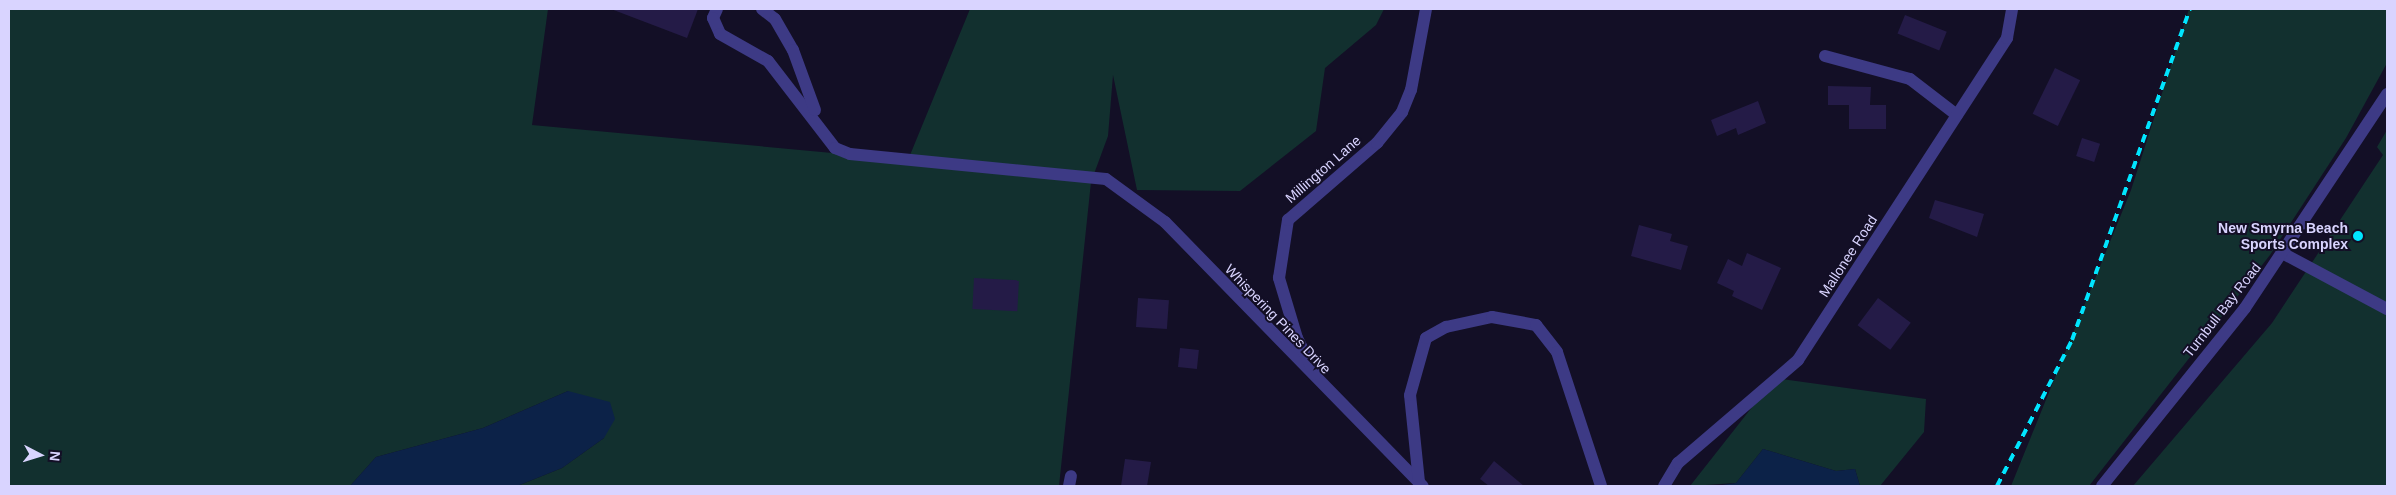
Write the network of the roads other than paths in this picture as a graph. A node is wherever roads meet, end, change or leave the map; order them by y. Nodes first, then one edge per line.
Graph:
1 (717, 9) edge
2 (762, 9) edge
3 (1426, 9) edge
4 (2012, 9) edge
5 (1825, 56) dead end
6 (2387, 94) edge
7 (1957, 115) junction
8 (824, 133) junction
9 (2284, 254) junction
10 (2386, 306) edge
11 (1320, 386) junction
12 (1421, 484) edge
13 (1600, 486) edge
14 (1664, 486) edge
15 (2102, 486) edge

1 - 8 street
2 - 8 street
3 - 11 street, Millington Lane
4 - 7 street, Mallonee Road
5 - 7 street
6 - 9 street, Turnbull Bay Road
7 - 14 street, Mallonee Road
8 - 11 street, Whispering Pines Drive
9 - 10 street
9 - 15 street, Turnbull Bay Road
11 - 12 street, Whispering Pines Drive
12 - 13 street

